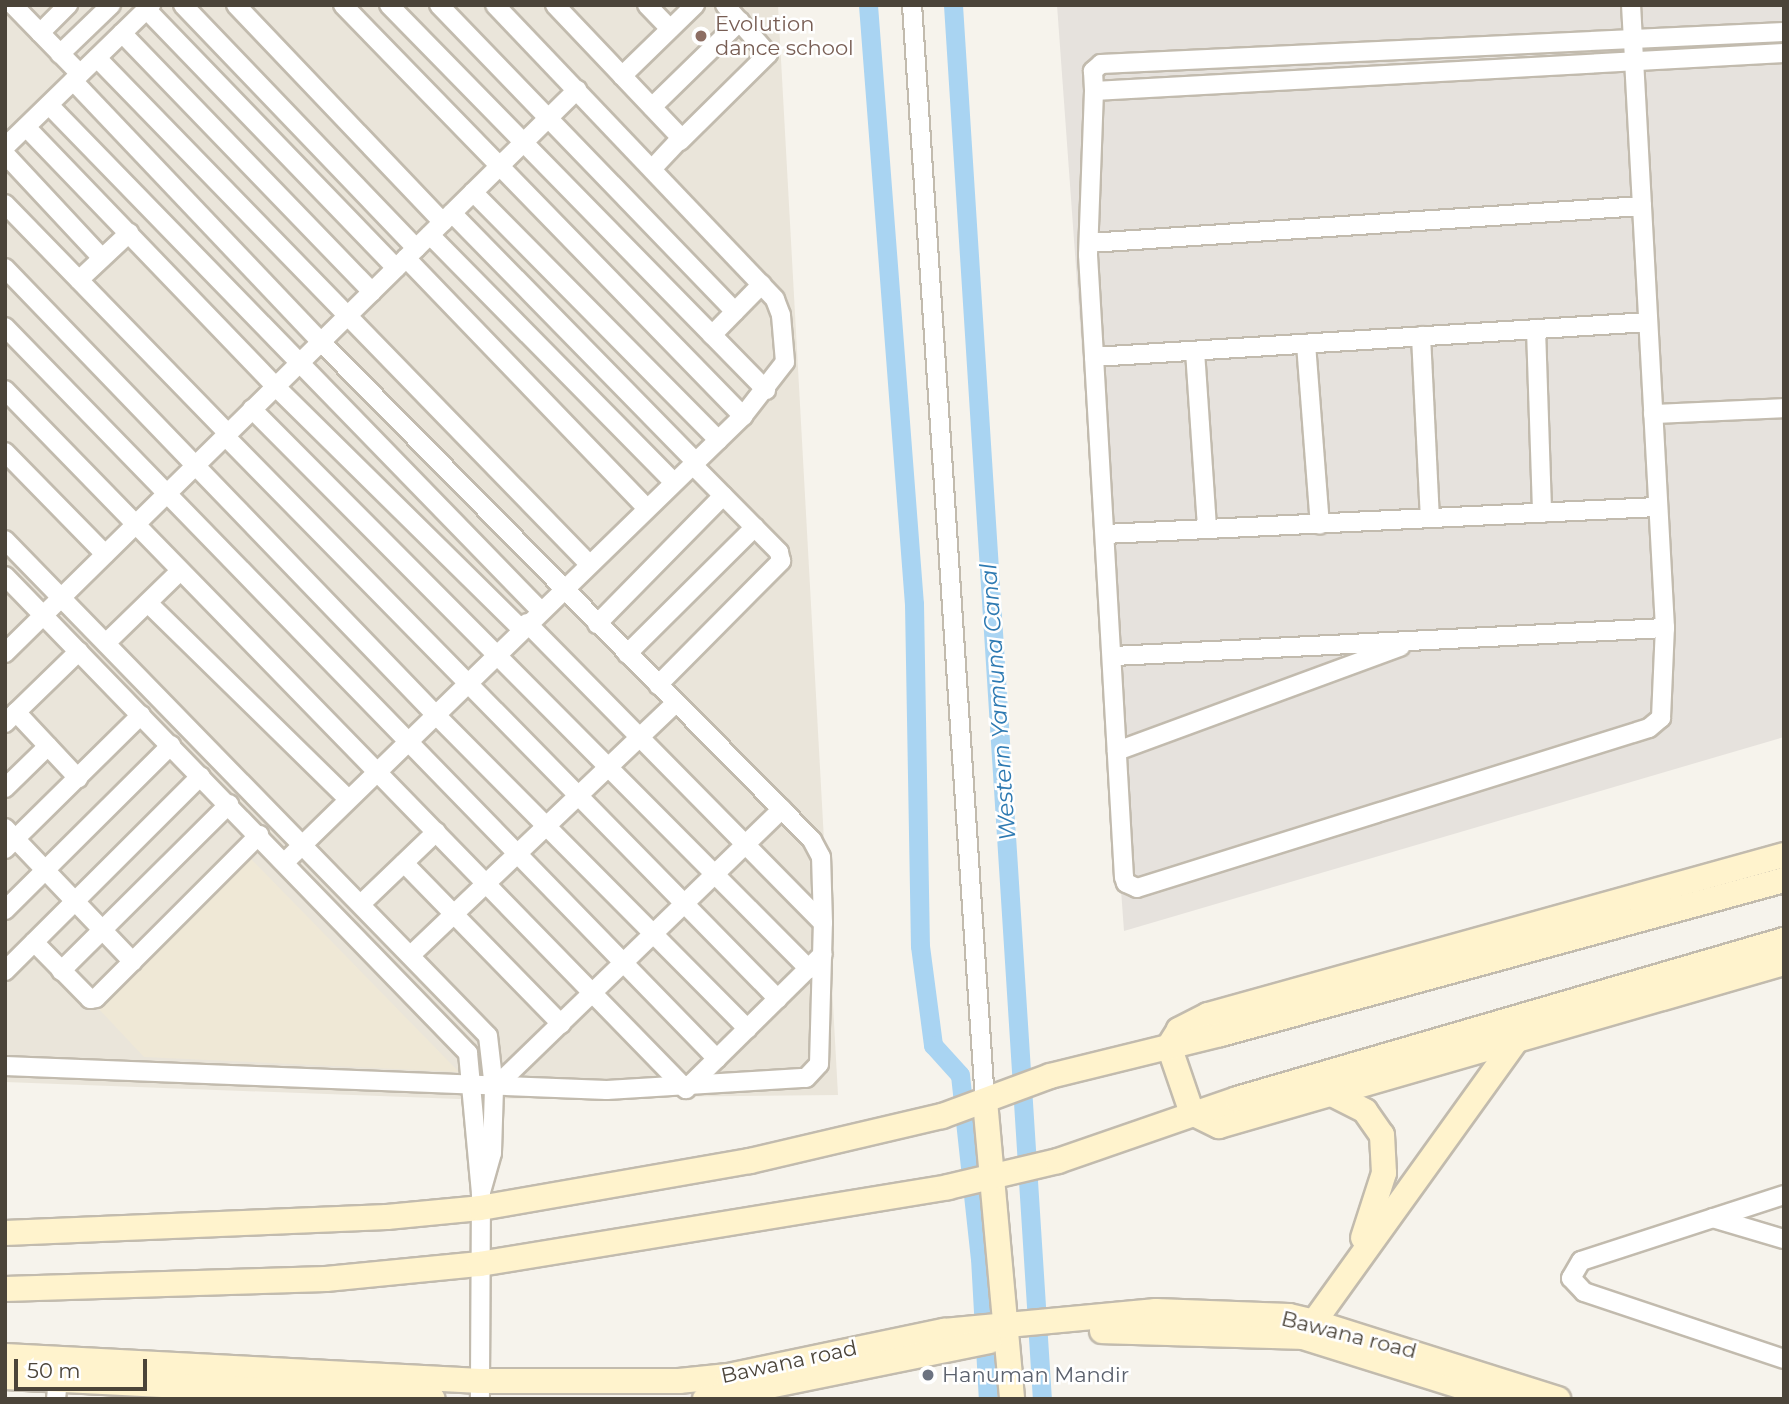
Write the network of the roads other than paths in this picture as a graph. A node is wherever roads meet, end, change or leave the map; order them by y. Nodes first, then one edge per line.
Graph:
1 (68, 5) edge
2 (111, 5) edge
3 (183, 5) edge
4 (236, 5) edge
5 (343, 5) edge
6 (389, 5) edge
7 (439, 5) edge
8 (495, 5) edge
9 (647, 5) edge
10 (695, 5) edge
11 (725, 5) edge
12 (912, 5) edge
13 (1631, 5) edge
14 (558, 6) edge
15 (148, 7) edge
16 (13, 9) edge
17 (740, 21) junction
18 (670, 29) junction
19 (1784, 32) edge
20 (40, 33) junction
21 (122, 33) junction
22 (1633, 40) junction
23 (1784, 52) edge
24 (60, 54) junction
25 (97, 58) junction
26 (1634, 61) junction
27 (622, 76) junction
28 (77, 77) junction
29 (577, 90) junction
30 (1094, 91) junction
31 (49, 105) junction
32 (652, 107) junction
33 (549, 118) junction
34 (26, 127) junction
35 (680, 141) junction
36 (523, 144) junction
37 (5, 147) edge
38 (5, 154) edge
39 (500, 166) junction
40 (653, 168) junction
41 (473, 192) junction
42 (5, 204) edge
43 (1642, 206) junction
44 (448, 217) junction
45 (129, 233) junction
46 (430, 235) junction
47 (1089, 243) junction
48 (102, 258) junction
49 (406, 258) junction
50 (5, 268) edge
51 (79, 280) junction
52 (762, 284) junction
53 (372, 292) junction
54 (735, 311) junction
55 (347, 316) junction
56 (1648, 322) junction
57 (5, 327) edge
58 (1536, 329) junction
59 (712, 335) junction
60 (1422, 336) junction
61 (321, 341) junction
62 (1306, 344) junction
63 (1195, 351) junction
64 (1094, 357) junction
65 (298, 365) junction
66 (275, 386) junction
67 (5, 390) edge
68 (766, 390) junction
69 (1784, 408) edge
70 (253, 409) junction
71 (1653, 414) junction
72 (743, 415) junction
73 (227, 434) junction
74 (718, 440) junction
75 (5, 452) edge
76 (694, 463) junction
77 (195, 466) junction
78 (674, 482) junction
79 (165, 495) junction
80 (723, 496) junction
81 (1658, 507) junction
82 (647, 508) junction
83 (1542, 513) junction
84 (1430, 518) junction
85 (135, 524) junction
86 (1320, 524) junction
87 (755, 527) junction
88 (1207, 529) junction
89 (1105, 534) junction
90 (5, 540) edge
91 (105, 554) junction
92 (589, 564) junction
93 (180, 571) junction
94 (7, 582) edge
95 (562, 589) junction
96 (62, 598) junction
97 (148, 603) junction
98 (540, 611) junction
99 (44, 615) junction
100 (597, 624) junction
101 (524, 626) junction
102 (1665, 628) junction
103 (1417, 640) junction
104 (106, 643) junction
105 (79, 651) junction
106 (498, 651) junction
107 (5, 653) edge
108 (626, 654) junction
109 (1114, 656) junction
110 (466, 681) junction
111 (658, 685) junction
112 (676, 703) junction
113 (434, 713) junction
114 (141, 715) junction
115 (11, 718) edge
116 (640, 738) junction
117 (406, 740) junction
118 (171, 745) junction
119 (48, 746) junction
120 (1117, 751) junction
121 (610, 766) junction
122 (376, 771) junction
123 (201, 776) junction
124 (78, 778) junction
125 (5, 788) edge
126 (579, 796) junction
127 (347, 798) junction
128 (229, 804) junction
129 (782, 809) junction
130 (547, 827) junction
131 (436, 832) junction
132 (259, 835) junction
133 (9, 839) edge
134 (304, 844) junction
135 (745, 845) junction
136 (1784, 855) edge
137 (517, 856) junction
138 (285, 862) junction
139 (404, 863) junction
140 (45, 872) junction
141 (715, 873) junction
142 (1784, 880) edge
143 (487, 885) junction
144 (76, 901) junction
145 (362, 903) junction
146 (684, 904) junction
147 (5, 910) edge
148 (455, 915) junction
149 (823, 923) junction
150 (103, 930) junction
151 (653, 934) junction
152 (1784, 940) edge
153 (34, 942) junction
154 (412, 954) junction
155 (822, 954) junction
156 (133, 962) junction
157 (623, 963) junction
158 (1784, 963) edge
159 (809, 969) junction
160 (5, 971) edge
161 (61, 971) junction
162 (593, 992) junction
163 (778, 999) junction
164 (561, 1024) junction
165 (748, 1029) junction
166 (1516, 1041) junction
167 (1169, 1046) junction
168 (717, 1059) junction
169 (5, 1066) edge
170 (474, 1087) junction
171 (494, 1088) junction
172 (686, 1088) junction
173 (1334, 1095) junction
174 (984, 1102) junction
175 (1192, 1113) junction
176 (992, 1176) junction
177 (1784, 1195) edge
178 (480, 1200) junction
179 (1713, 1218) junction
180 (5, 1233) edge
181 (1784, 1239) edge
182 (480, 1264) junction
183 (5, 1289) edge
184 (1289, 1316) junction
185 (1064, 1325) junction
186 (1308, 1329) junction
187 (1008, 1330) junction
188 (5, 1356) edge
189 (1784, 1359) edge
190 (5, 1377) edge
191 (58, 1379) edge
192 (480, 1390) edge
193 (432, 1399) edge
194 (705, 1399) edge
195 (1012, 1399) edge
196 (1501, 1399) edge
197 (1558, 1399) edge

1 - 20 street
2 - 24 street
3 - 49 street
4 - 44 street
5 - 39 street
6 - 36 street
7 - 33 street
8 - 29 street
9 - 18 street
10 - 18 street
11 - 17 street
12 - 174 street
13 - 22 street
14 - 27 street
15 - 21 street
15 - 49 street
16 - 20 street
17 - 32 street
17 - 35 street
18 - 27 street
19 - 22 street
20 - 24 street
21 - 25 street
21 - 53 street
22 - 26 street
22 - 30 street
23 - 26 street
24 - 28 street
25 - 28 street
25 - 55 street
26 - 30 street
26 - 43 street
27 - 32 street
28 - 31 street
28 - 61 street
29 - 33 street
29 - 40 street
30 - 47 street
31 - 34 street
31 - 65 street
32 - 35 street
33 - 36 street
33 - 54 street
34 - 37 street
34 - 45 street
35 - 40 street
36 - 39 street
36 - 59 street
38 - 48 street
39 - 41 street
39 - 72 street
40 - 52 street
41 - 44 street
41 - 74 street
42 - 51 street
43 - 47 street
43 - 56 street
44 - 46 street
44 - 76 street
45 - 48 street
45 - 66 street
46 - 49 street
46 - 78 street
47 - 64 street
48 - 51 street
49 - 53 street
49 - 82 street
50 - 77 street
51 - 73 street
52 - 54 street
52 - 68 street
53 - 55 street
54 - 59 street
55 - 61 street
55 - 92 street
56 - 58 street
56 - 71 street
57 - 79 street
58 - 60 street
58 - 83 street
59 - 68 street
60 - 62 street
60 - 84 street
61 - 65 street
61 - 95 street
62 - 63 street
62 - 86 street
63 - 64 street
63 - 88 street
64 - 89 street
65 - 66 street
65 - 98 street
66 - 70 street
66 - 101 street
67 - 85 street
68 - 72 street
69 - 71 street
70 - 73 street
70 - 106 street
71 - 81 street
72 - 74 street
73 - 77 street
73 - 110 street
74 - 76 street
75 - 91 street
76 - 78 street
76 - 80 street
77 - 79 street
77 - 113 street
78 - 82 street
79 - 85 street
79 - 117 street
80 - 87 street
80 - 100 street
81 - 83 street
81 - 102 street
82 - 92 street
83 - 84 street
84 - 86 street
85 - 91 street
85 - 93 street
86 - 88 street
87 - 108 street
87 - 111 street
88 - 89 street
89 - 109 street
90 - 96 street
91 - 96 street
92 - 95 street
93 - 97 street
93 - 122 street
94 - 99 street
95 - 98 street
95 - 100 street
96 - 99 street
96 - 104 street
97 - 104 street
97 - 127 street
98 - 101 street
99 - 105 street
99 - 107 street
100 - 108 street
101 - 106 street
101 - 116 street
102 - 103 street
102 - 120 street
103 - 109 street
103 - 120 street
104 - 134 street
105 - 114 street
105 - 115 street
106 - 110 street
106 - 121 street
108 - 111 street
109 - 120 street
110 - 113 street
110 - 126 street
111 - 112 street
112 - 116 street
112 - 129 street
113 - 117 street
113 - 130 street
114 - 118 street
114 - 124 street
115 - 119 street
116 - 121 street
116 - 135 street
117 - 122 street
117 - 137 street
118 - 123 street
118 - 140 street
119 - 124 street
119 - 125 street
121 - 126 street
121 - 141 street
122 - 127 street
122 - 131 street
123 - 128 street
123 - 144 street
124 - 133 street
126 - 130 street
126 - 146 street
127 - 134 street
128 - 132 street
128 - 150 street
129 - 135 street
129 - 149 street
130 - 137 street
130 - 151 street
131 - 139 street
131 - 143 street
132 - 138 street
132 - 156 street
133 - 140 street
134 - 138 street
134 - 145 street
135 - 141 street
135 - 149 street
136 - 167 street
137 - 143 street
137 - 157 street
138 - 170 street
139 - 145 street
139 - 148 street
140 - 144 street
140 - 147 street
141 - 146 street
141 - 159 street
142 - 167 street
143 - 148 street
143 - 162 street
144 - 150 street
144 - 153 street
145 - 154 street
146 - 151 street
146 - 163 street
148 - 154 street
148 - 164 street
149 - 155 street
150 - 156 street
150 - 161 street
151 - 157 street
151 - 165 street
152 - 175 street
153 - 160 street
153 - 161 street
154 - 171 street
155 - 159 street
155 - 172 street
156 - 161 street
157 - 162 street
157 - 168 street
158 - 166 street
159 - 163 street
162 - 164 street
162 - 172 street
163 - 165 street
164 - 171 street
165 - 168 street
166 - 173 street
166 - 186 street
167 - 174 street
167 - 175 street
168 - 172 street
169 - 170 street
170 - 171 street
170 - 178 street
171 - 172 street
171 - 178 street
173 - 175 street
173 - 184 street
174 - 176 street
174 - 178 street
175 - 176 street
176 - 182 street
176 - 187 street
177 - 179 street
178 - 180 street
178 - 182 street
179 - 181 street
179 - 189 street
182 - 183 street
182 - 192 street
184 - 185 street, Bawana road
184 - 186 street, Bawana road
185 - 186 street, Bawana road
185 - 187 street, Bawana road
186 - 196 street, Bawana road
186 - 197 street, Bawana road
187 - 192 street, Bawana road
187 - 194 street, Bawana road
187 - 195 street
188 - 191 street, Bawana road
190 - 191 street, Bawana road
191 - 192 street, Bawana road
191 - 193 street, Bawana road

